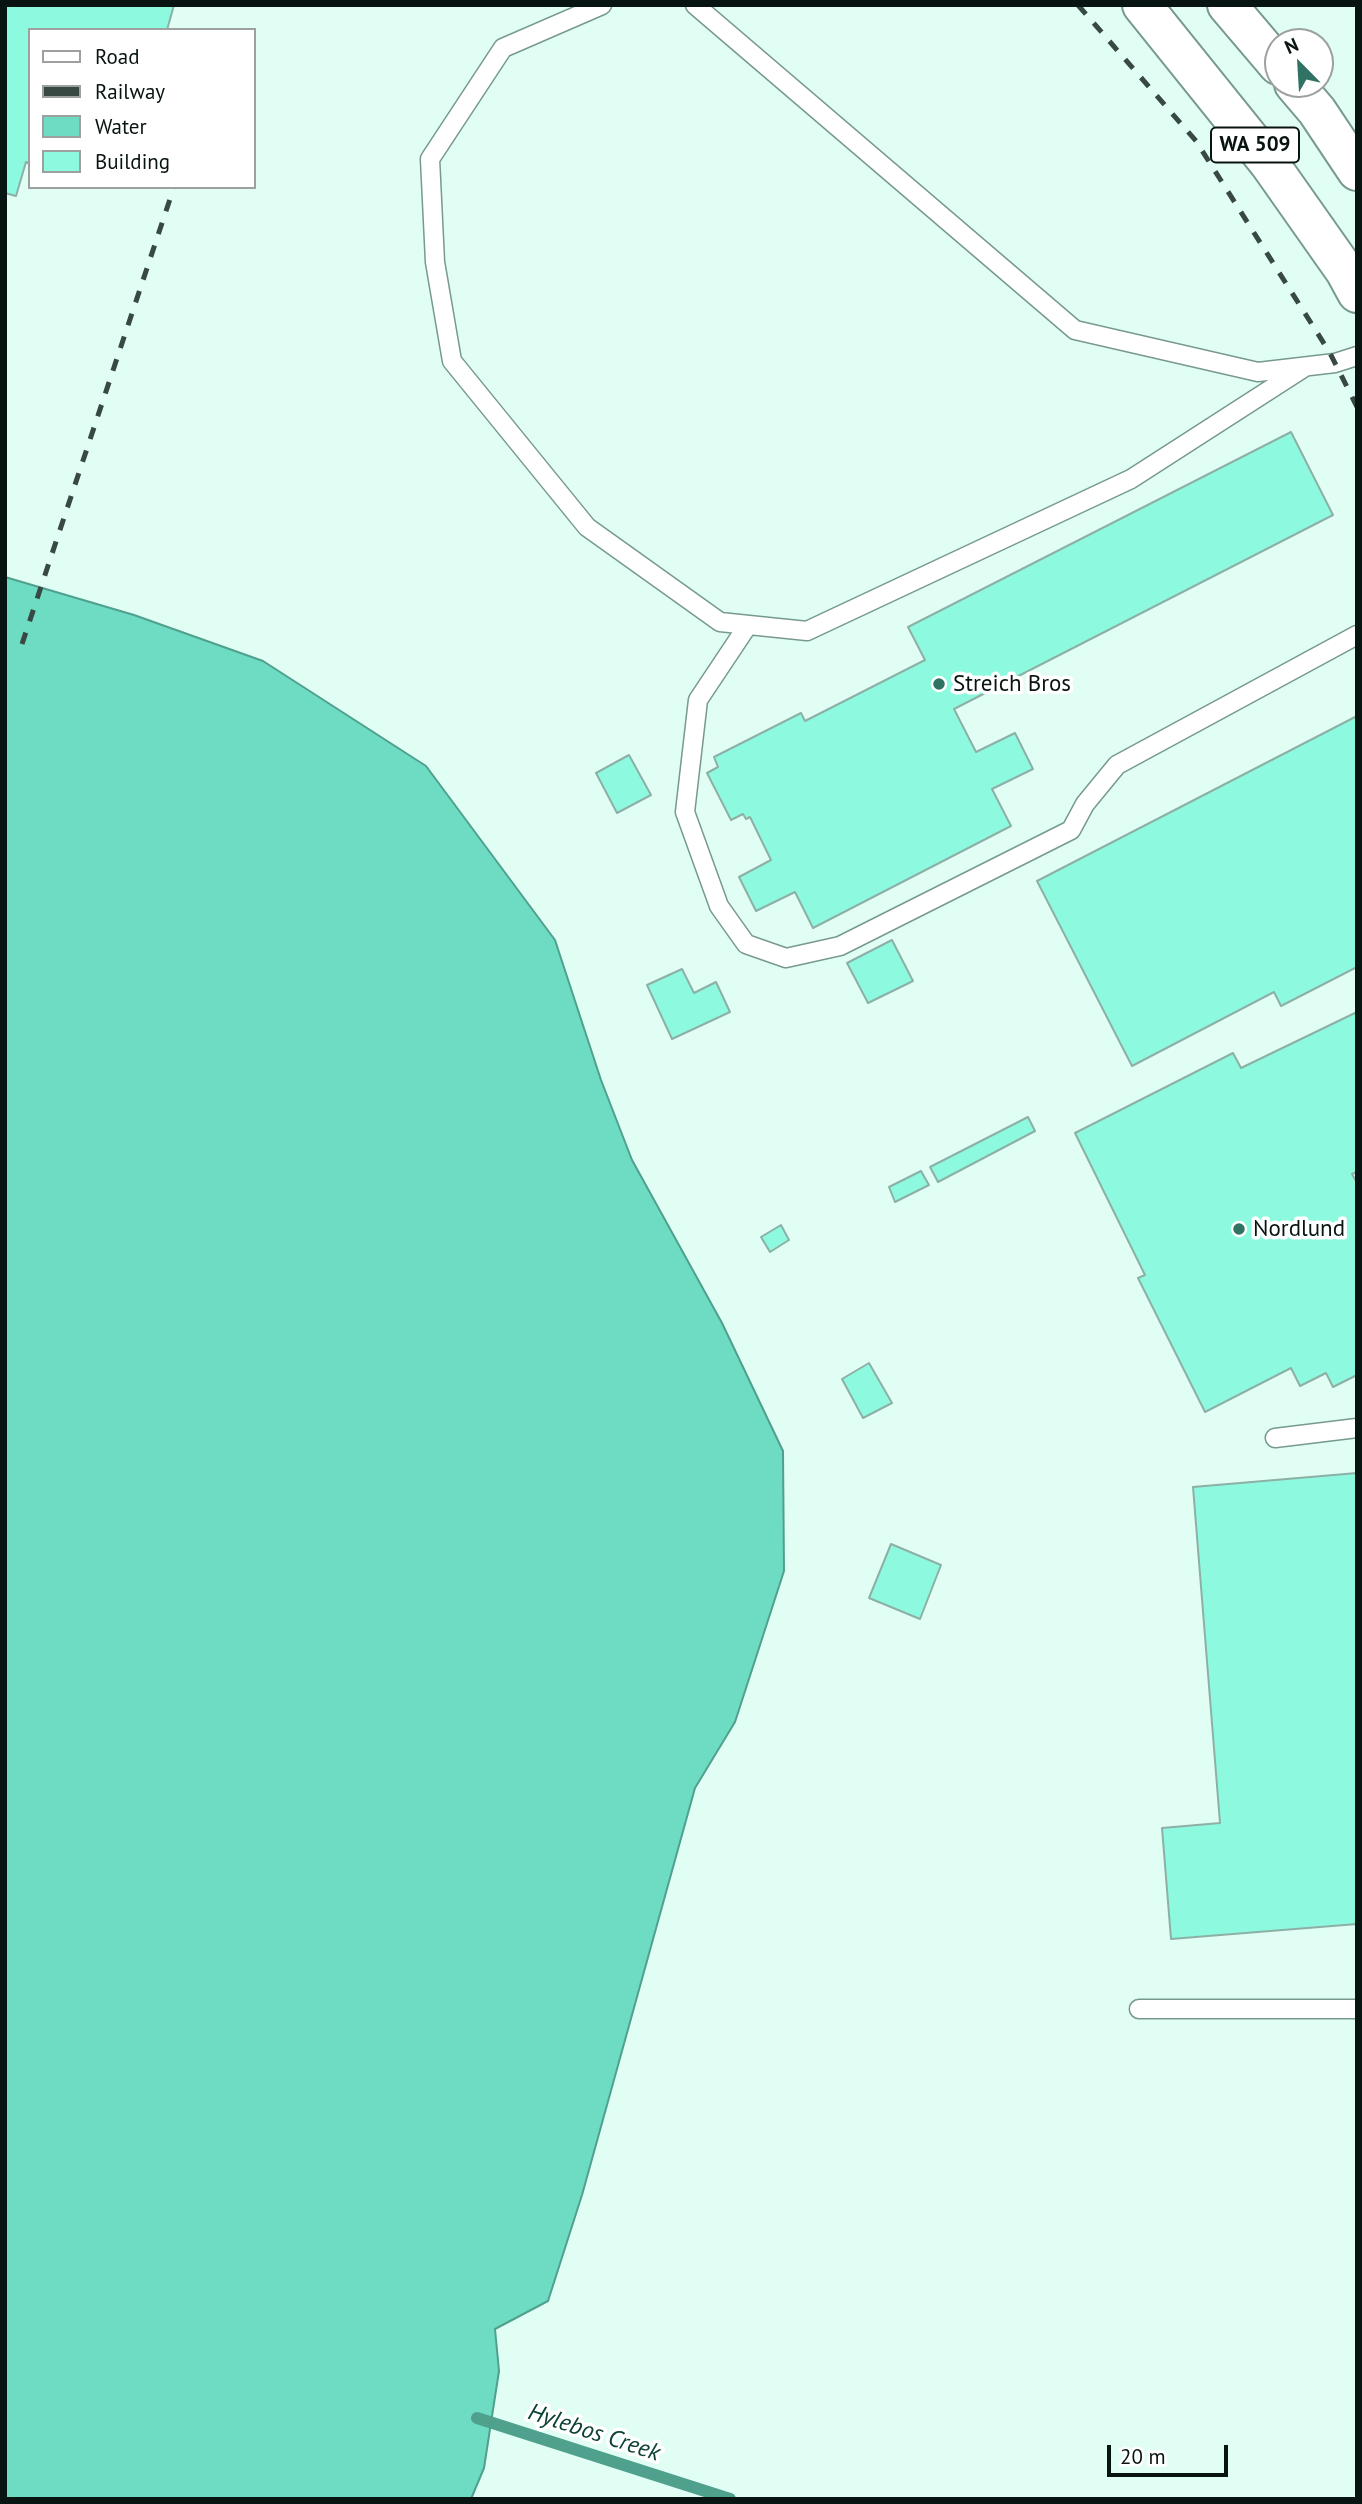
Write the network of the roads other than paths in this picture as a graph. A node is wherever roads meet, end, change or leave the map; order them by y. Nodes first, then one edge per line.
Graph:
1 (602, 5) edge
2 (695, 5) edge
3 (1142, 5) edge
4 (1238, 9) edge
5 (1264, 45) edge
6 (1306, 98) edge
7 (1357, 171) edge
8 (1357, 293) edge
9 (1357, 356) edge
10 (1305, 367) junction
11 (748, 625) junction
12 (1357, 635) edge
13 (1357, 1429) edge
14 (1275, 1438) dead end
15 (1139, 2008) dead end
16 (1357, 2009) edge

1 - 11 lane
2 - 10 lane
3 - 8 main road, WA 509
4 - 5 main road
6 - 7 main road, WA 509
9 - 10 lane
10 - 11 lane
11 - 12 lane
13 - 14 lane
15 - 16 lane

